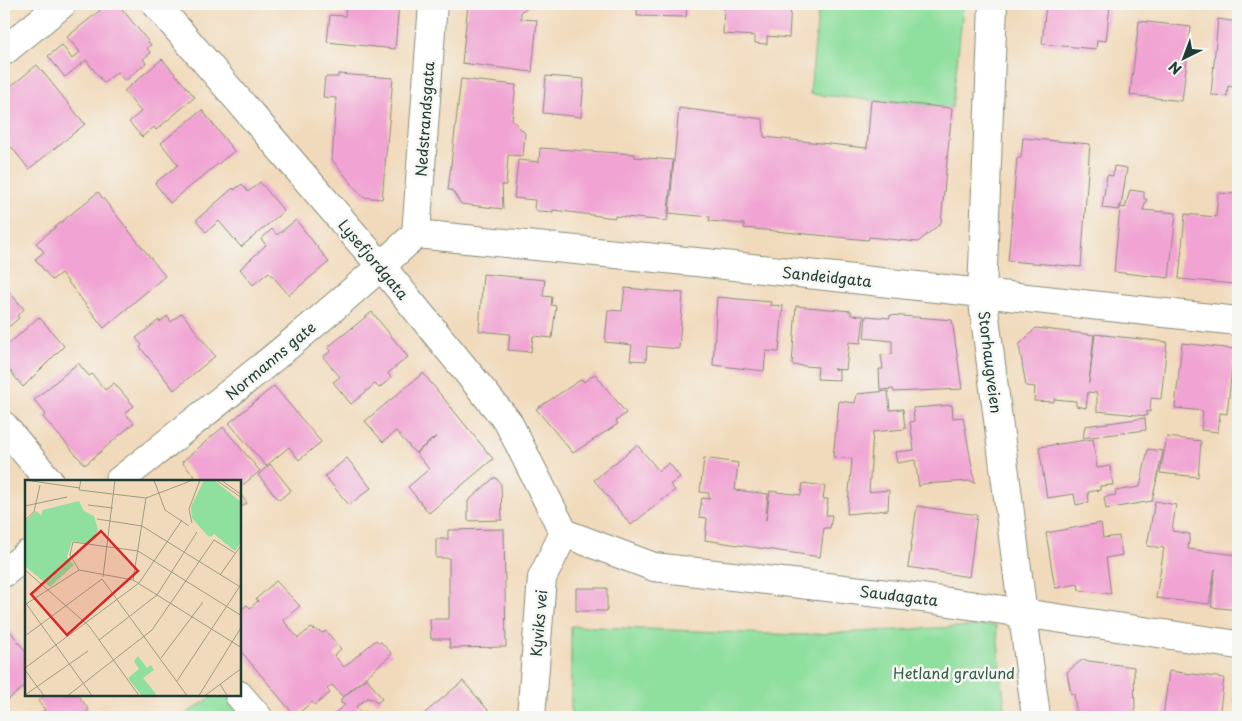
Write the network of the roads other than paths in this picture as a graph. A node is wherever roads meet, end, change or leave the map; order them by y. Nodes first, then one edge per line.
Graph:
1 (62, 4) edge
2 (156, 4) edge
3 (433, 4) edge
4 (993, 4) edge
5 (4, 51) edge
6 (416, 234) junction
7 (381, 266) junction
8 (982, 294) junction
9 (1238, 321) edge
10 (4, 426) edge
11 (48, 480) edge
12 (120, 480) edge
13 (564, 533) junction
14 (25, 556) edge
15 (4, 573) edge
16 (1021, 613) junction
17 (1238, 645) edge
18 (240, 696) edge
19 (258, 717) edge
20 (531, 717) edge
21 (1036, 717) edge

1 - 5 street
2 - 7 street, Lysefjordgata
3 - 6 street, Nedstrandsgata
4 - 8 street, Storhaugveien
6 - 7 street, Normanns gate
6 - 8 street, Sandeidgata
7 - 12 street, Normanns gate
7 - 13 street, Lysefjordgata
8 - 9 street, Sandeidgata
8 - 16 street, Storhaugveien
10 - 11 street
13 - 16 street, Saudagata
13 - 20 street, Kyviks vei
14 - 15 street
16 - 17 street, Saudagata
16 - 21 street, Storhaugveien
18 - 19 street

